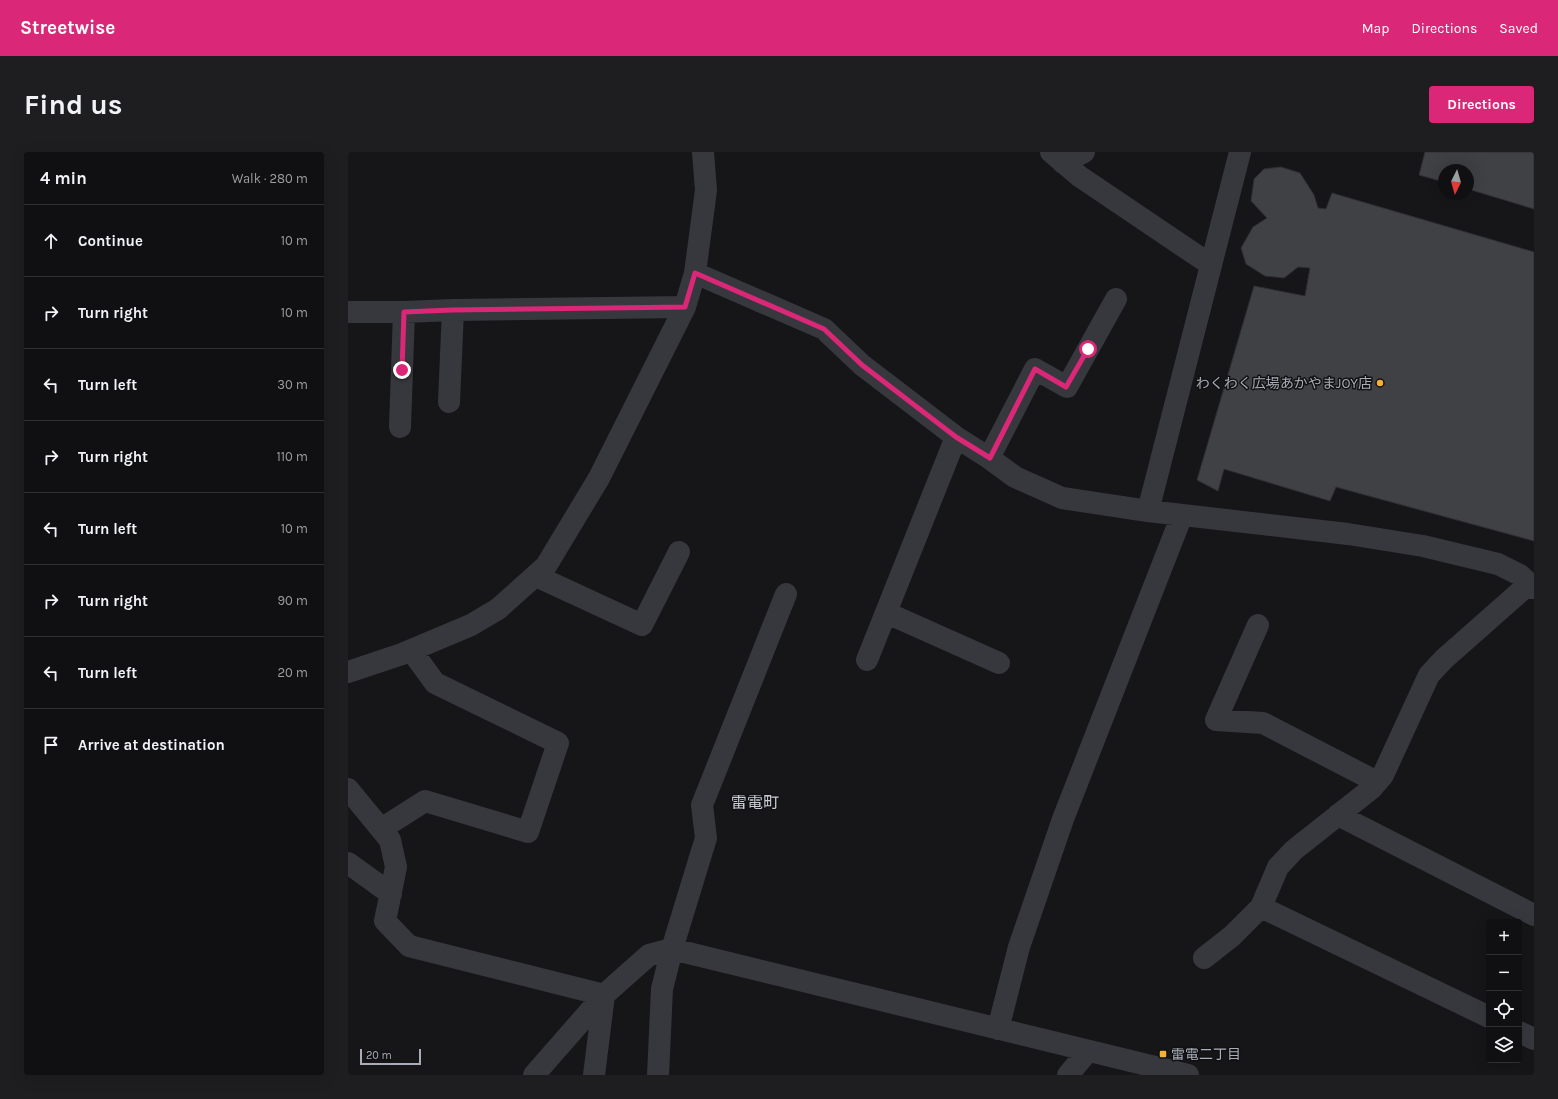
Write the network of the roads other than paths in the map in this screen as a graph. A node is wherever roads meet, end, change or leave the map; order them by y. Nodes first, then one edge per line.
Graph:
1 (703, 152) edge
2 (1084, 152) edge
3 (1240, 152) edge
4 (1057, 157) edge
5 (1211, 265) junction
6 (695, 273) junction
7 (1116, 299) dead end
8 (685, 307) junction
9 (452, 310) junction
10 (348, 312) edge
11 (404, 312) junction
12 (449, 402) dead end
13 (400, 427) dead end
14 (956, 437) junction
15 (990, 458) junction
16 (1148, 511) junction
17 (1182, 515) junction
18 (679, 552) dead end
19 (536, 576) junction
20 (1532, 586) edge
21 (786, 594) dead end
22 (887, 613) junction
23 (1258, 625) dead end
24 (411, 650) junction
25 (867, 660) dead end
26 (999, 663) dead end
27 (348, 672) edge
28 (1377, 782) junction
29 (348, 789) edge
30 (1338, 815) junction
31 (381, 829) junction
32 (348, 863) edge
33 (391, 894) junction
34 (1261, 907) junction
35 (1534, 915) edge
36 (672, 949) junction
37 (1204, 958) dead end
38 (604, 996) junction
39 (1486, 1016) edge
40 (998, 1029) junction
41 (1522, 1033) edge
42 (1534, 1039) edge
43 (1088, 1051) junction
44 (534, 1075) edge
45 (594, 1075) edge
46 (658, 1075) edge
47 (1068, 1075) edge
48 (1188, 1075) edge

1 - 6 street
2 - 4 street
3 - 5 street
4 - 5 street
5 - 16 street
6 - 8 street
6 - 14 street
7 - 15 street
8 - 9 street
8 - 19 street
9 - 11 street
9 - 12 street
10 - 11 street
11 - 13 street
14 - 15 street
14 - 22 street
15 - 16 street
16 - 17 street
17 - 20 street
17 - 40 street
18 - 19 street
19 - 24 street
20 - 28 street
21 - 36 street
22 - 25 street
22 - 26 street
23 - 28 street
24 - 27 street
24 - 31 street
28 - 30 street
29 - 31 street
30 - 34 street
30 - 35 street
31 - 33 street
32 - 33 street
33 - 38 street
34 - 37 street
34 - 39 street
36 - 38 street
36 - 40 street
36 - 46 street
38 - 44 street
38 - 45 street
40 - 43 street
41 - 42 street
43 - 47 street
43 - 48 street

